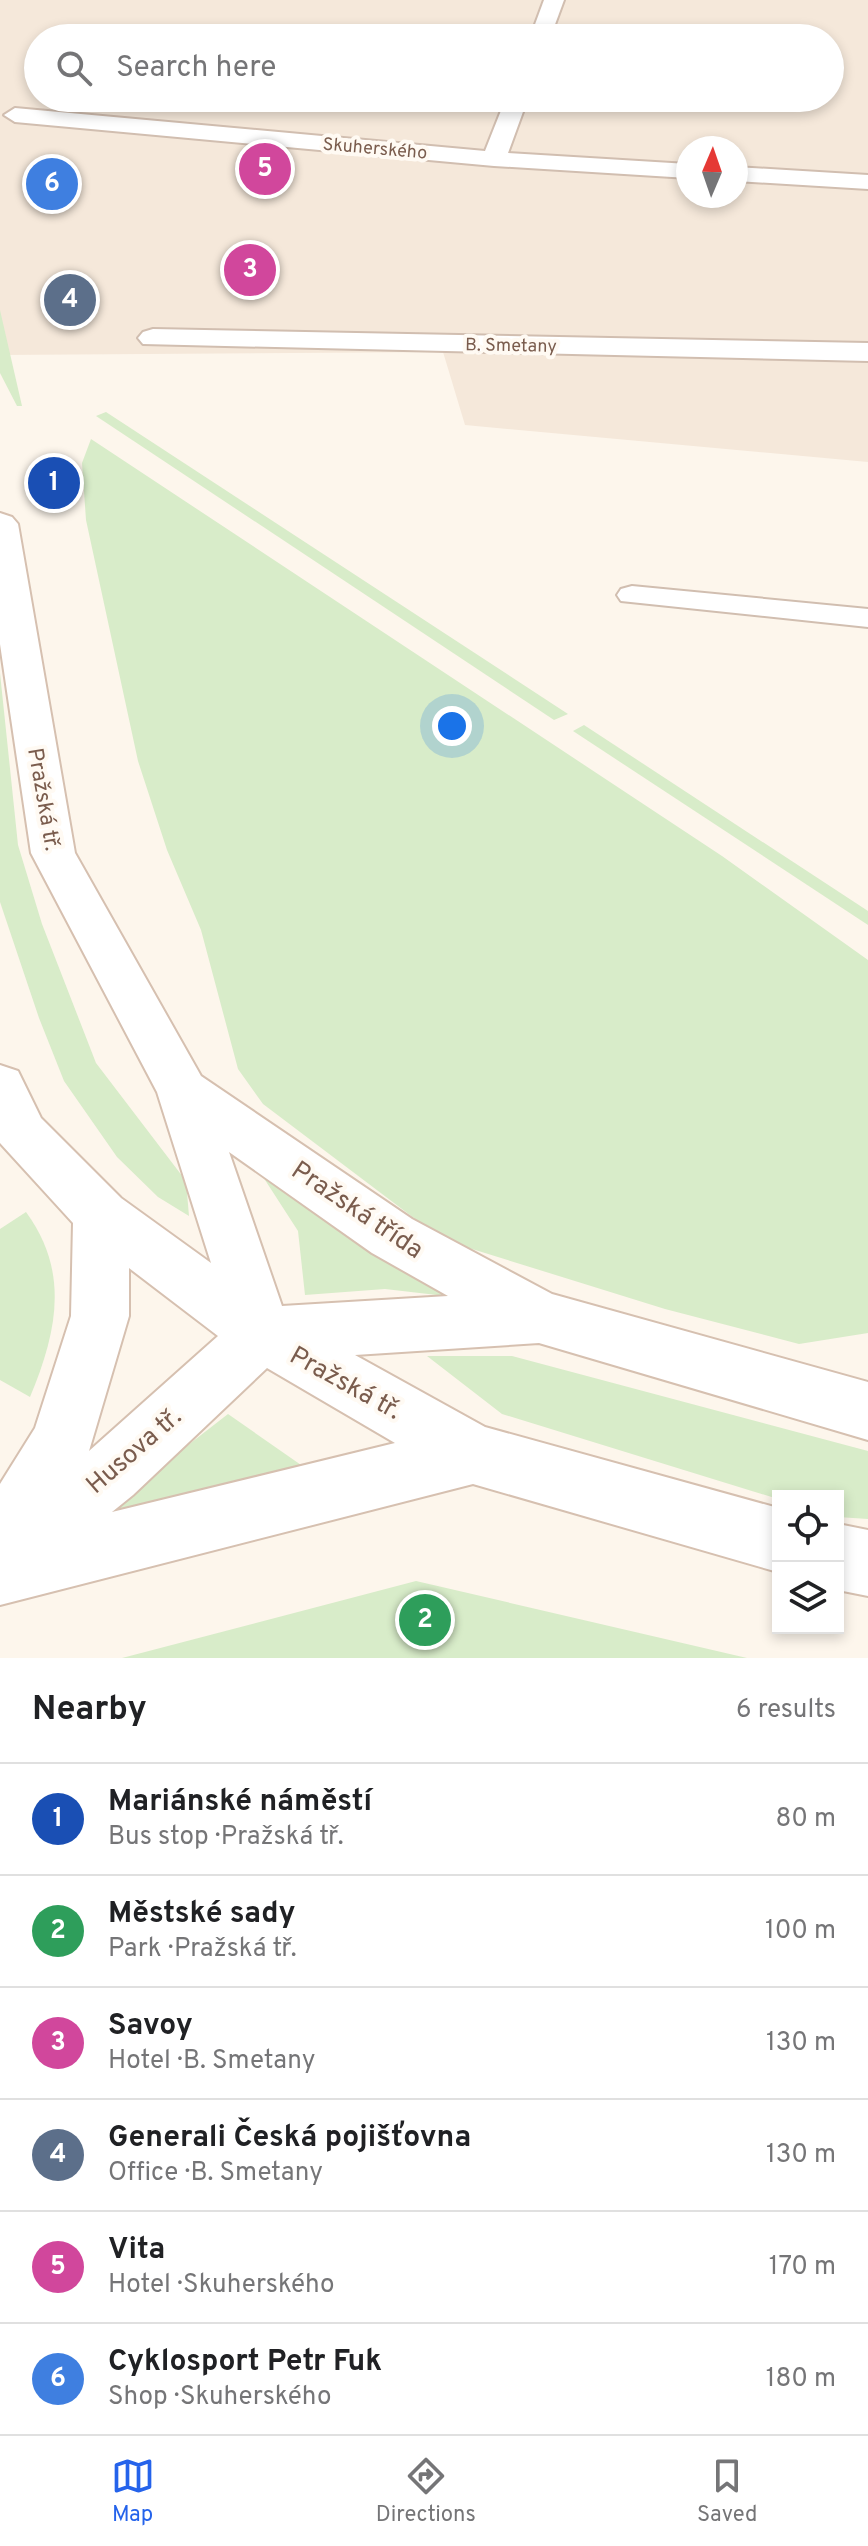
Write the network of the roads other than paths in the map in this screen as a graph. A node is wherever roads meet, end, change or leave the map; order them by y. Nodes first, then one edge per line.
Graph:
1 (554, 0) edge
2 (545, 24) edge
3 (512, 112) edge
4 (15, 115) dead end
5 (494, 159) junction
6 (676, 170) edge
7 (748, 175) edge
8 (868, 182) edge
9 (153, 338) dead end
10 (868, 352) edge
11 (0, 524) edge
12 (632, 595) dead end
13 (6, 603) edge
14 (868, 618) edge
15 (680, 624) dead end
16 (868, 642) edge
17 (0, 1086) edge
18 (183, 1091) junction
19 (101, 1215) junction
20 (539, 1317) junction
21 (262, 1334) junction
22 (868, 1411) edge
23 (473, 1454) junction
24 (772, 1538) edge
25 (0, 1544) edge
26 (844, 1558) edge
27 (0, 1561) edge
28 (868, 1563) edge
29 (0, 1572) edge

1 - 2 street
3 - 5 street
4 - 5 street, Skuherského
5 - 6 street, Skuherského
7 - 8 street
9 - 10 street, B. Smetany
11 - 13 street, Pražská tř.
12 - 14 lane
13 - 18 street, Pražská tř.
15 - 16 lane
17 - 19 street, Pražská tř.
18 - 20 street, Pražská třída
18 - 21 street, Pražská tř.
19 - 21 street, Pražská tř.
19 - 25 street
20 - 21 street
20 - 22 street
21 - 23 street, Pražská tř.
21 - 27 street, Husova tř.
23 - 24 street, Pražská tř.
23 - 29 street
26 - 28 street

